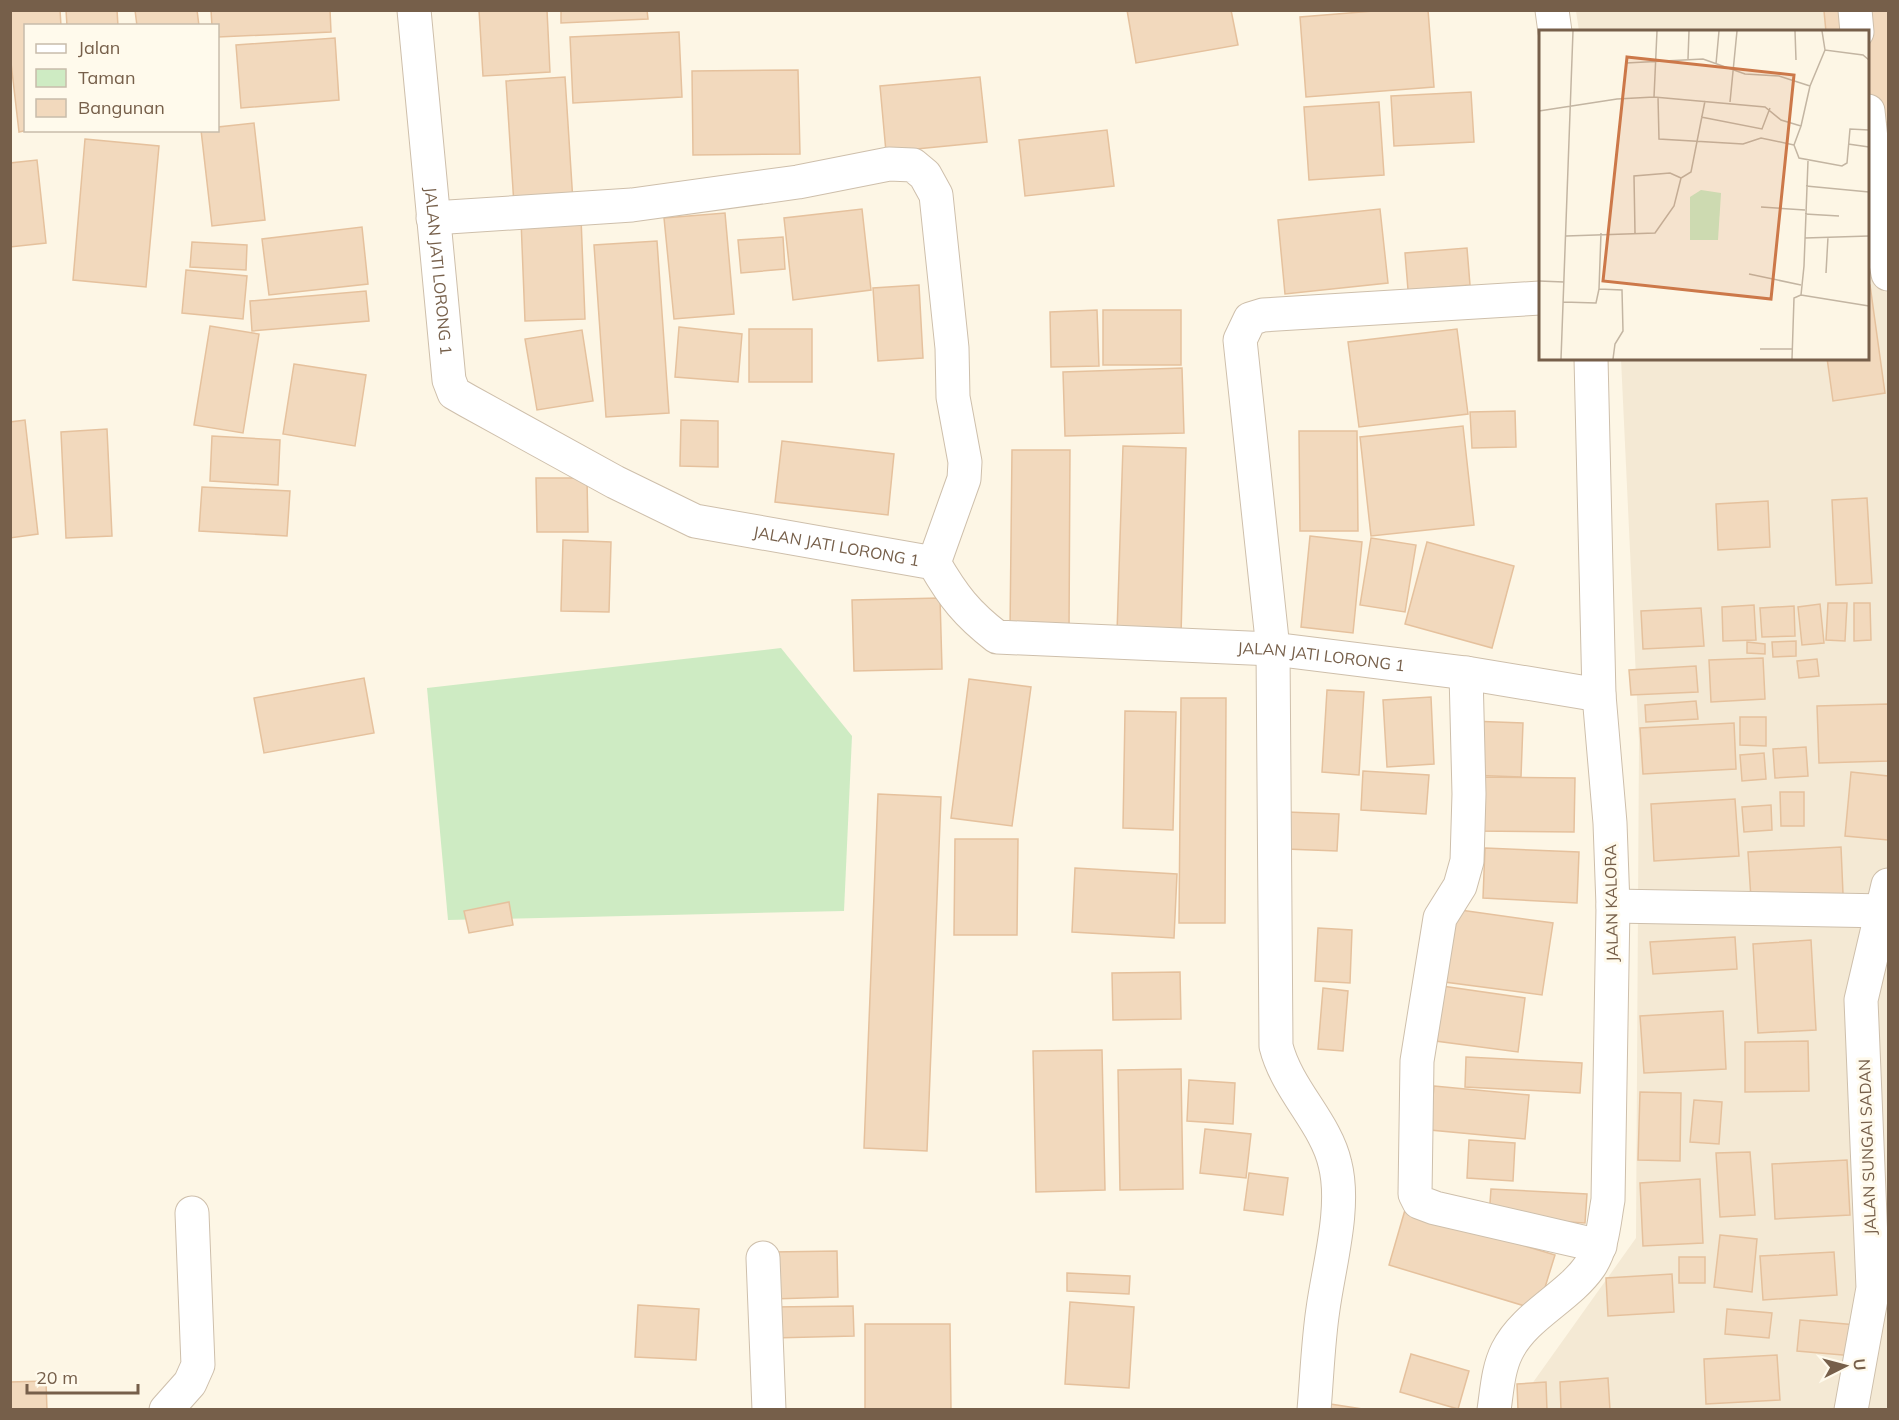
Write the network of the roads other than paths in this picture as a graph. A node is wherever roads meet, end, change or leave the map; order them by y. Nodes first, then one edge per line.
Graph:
1 (414, 10) edge
2 (1552, 10) edge
3 (1855, 10) edge
4 (1555, 30) edge
5 (1857, 30) edge
6 (1869, 123) edge
7 (433, 218) junction
8 (1879, 241) edge
9 (1888, 273) edge
10 (1539, 298) edge
11 (1591, 360) edge
12 (934, 563) junction
13 (1273, 649) junction
14 (1466, 673) junction
15 (1599, 695) junction
16 (1886, 902) edge
17 (1613, 906) junction
18 (192, 1213) dead end
19 (1600, 1246) junction
20 (763, 1258) dead end
21 (166, 1410) edge
22 (769, 1410) edge
23 (1314, 1410) edge
24 (1494, 1410) edge
25 (1851, 1410) edge

1 - 7 street, JALAN JATI LORONG 1
2 - 4 street
3 - 5 street
6 - 8 street
7 - 12 street, JALAN JATI LORONG 1
7 - 12 street
8 - 9 street
10 - 13 street
11 - 15 street, JALAN KALORA
12 - 13 street, JALAN JATI LORONG 1
13 - 14 street, JALAN JATI LORONG 1
13 - 23 street
14 - 15 street, JALAN JATI LORONG 1
14 - 19 street
15 - 17 street, JALAN KALORA
16 - 17 street
16 - 25 street, JALAN SUNGAI SADAN
17 - 19 street, JALAN KALORA
18 - 21 street
19 - 24 street, JALAN KALORA
20 - 22 street

